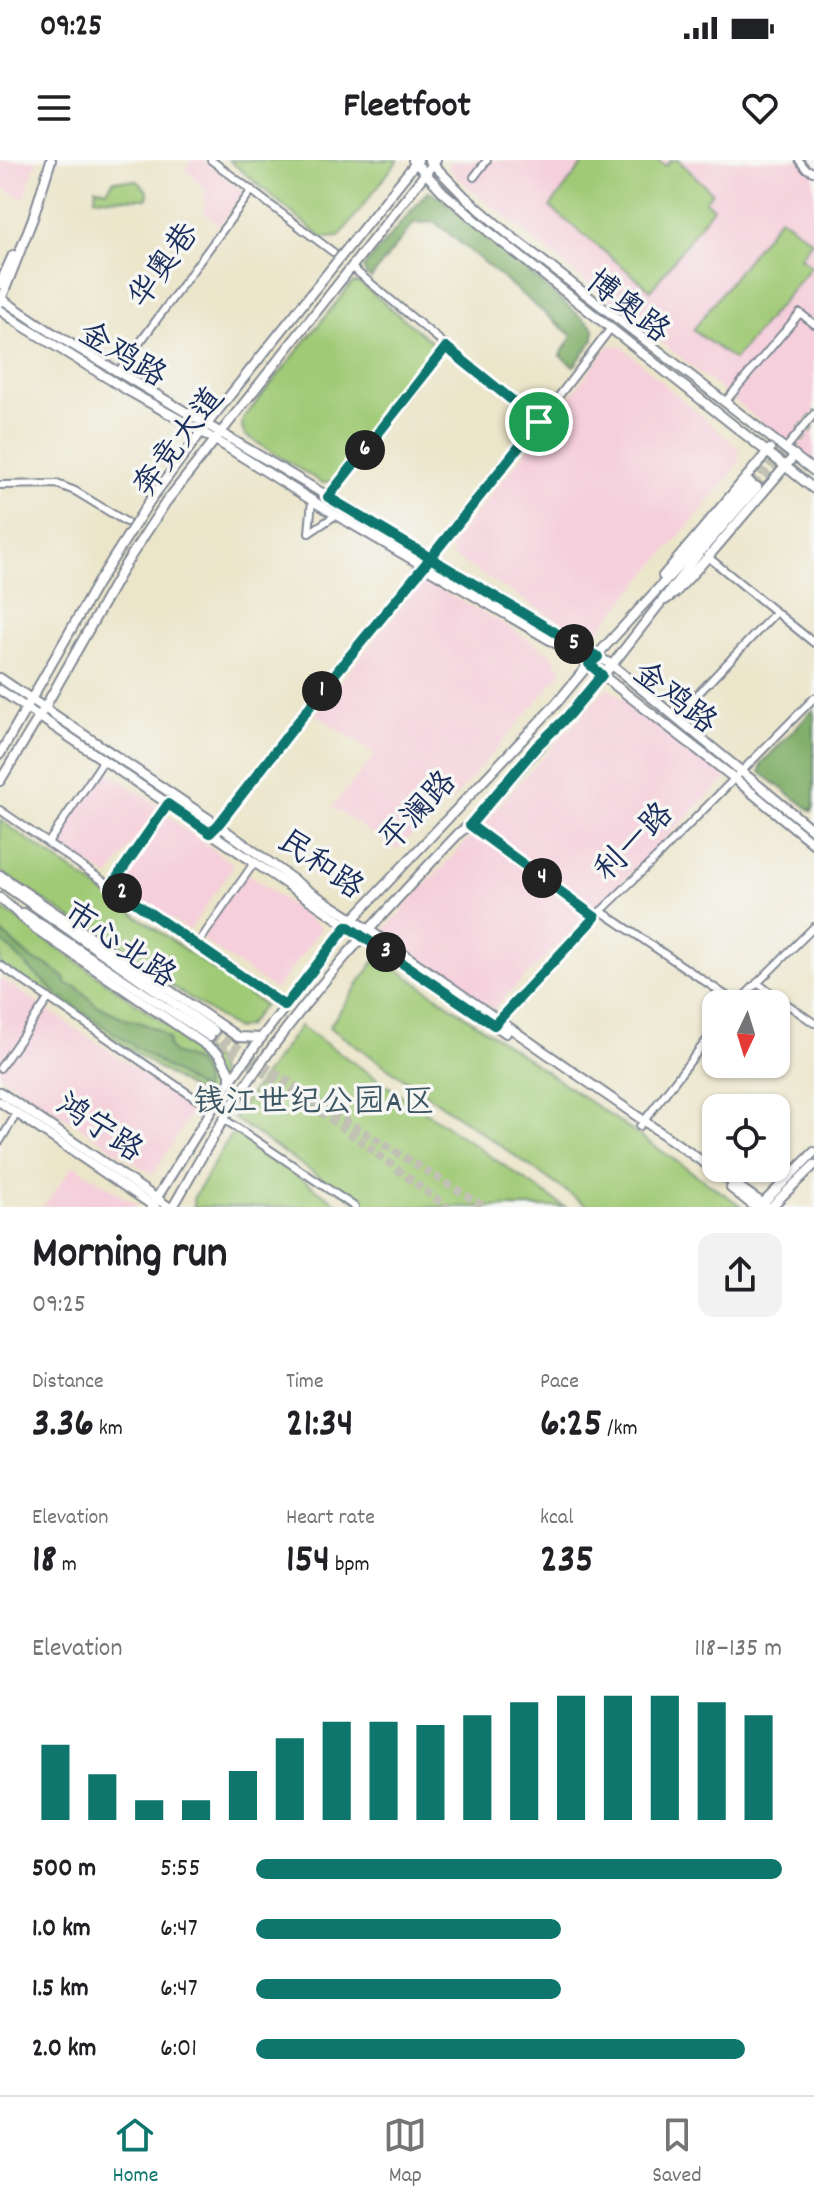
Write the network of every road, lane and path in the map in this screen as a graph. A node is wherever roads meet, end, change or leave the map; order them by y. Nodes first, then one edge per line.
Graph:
1 (49, 160) edge
2 (211, 160) edge
3 (487, 160) edge
4 (799, 160) edge
5 (416, 161) edge
6 (432, 161) edge
7 (813, 172) edge
8 (426, 174) junction
9 (474, 177) dead end
10 (252, 190) junction
11 (333, 252) dead end
12 (356, 271) dead end
13 (0, 284) edge
14 (1, 300) edge
15 (0, 310) edge
16 (814, 324) edge
17 (611, 328) junction
18 (446, 347) junction
19 (119, 371) junction
20 (725, 402) junction
21 (814, 414) edge
22 (539, 422) junction
23 (204, 428) junction
24 (217, 435) junction
25 (777, 442) junction
26 (786, 448) junction
27 (768, 452) junction
28 (790, 460) junction
29 (814, 471) edge
30 (814, 477) edge
31 (0, 485) edge
32 (814, 489) edge
33 (328, 497) junction
34 (312, 500) junction
35 (336, 515) junction
36 (126, 522) dead end
37 (431, 557) junction
38 (708, 557) junction
39 (424, 566) junction
40 (661, 603) junction
41 (776, 612) junction
42 (814, 643) edge
43 (595, 655) junction
44 (589, 664) junction
45 (612, 665) junction
46 (602, 675) junction
47 (0, 678) edge
48 (0, 690) edge
49 (814, 698) edge
50 (32, 699) junction
51 (45, 707) junction
52 (26, 709) junction
53 (38, 717) junction
54 (676, 717) junction
55 (0, 754) edge
56 (104, 760) junction
57 (742, 770) junction
58 (734, 778) junction
59 (0, 781) edge
60 (168, 804) junction
61 (0, 810) edge
62 (218, 825) junction
63 (470, 825) junction
64 (814, 831) edge
65 (210, 833) junction
66 (48, 843) junction
67 (814, 844) edge
68 (254, 863) junction
69 (0, 875) edge
70 (0, 882) edge
71 (111, 886) junction
72 (0, 898) edge
73 (598, 914) junction
74 (350, 922) junction
75 (814, 927) edge
76 (365, 933) junction
77 (197, 945) junction
78 (0, 965) edge
79 (757, 983) junction
80 (715, 990) edge
81 (750, 990) edge
82 (49, 998) junction
83 (285, 1006) junction
84 (496, 1023) junction
85 (814, 1023) edge
86 (261, 1038) junction
87 (702, 1046) edge
88 (0, 1068) edge
89 (230, 1081) junction
90 (0, 1092) edge
91 (0, 1102) edge
92 (205, 1105) dead end
93 (17, 1113) junction
94 (224, 1119) junction
95 (642, 1124) junction
96 (0, 1141) edge
97 (814, 1152) edge
98 (814, 1165) edge
99 (154, 1204) edge
100 (763, 1206) edge
101 (171, 1207) edge
102 (355, 1207) edge

1 - 13 main road
1 - 14 main road
2 - 10 street
3 - 9 street
4 - 7 street
5 - 8 main road, 博奥路
5 - 23 main road, 奔竞大道
6 - 8 main road, 奔竞大道
6 - 20 main road, 博奥路
8 - 17 main road, 博奥路
8 - 24 main road, 奔竞大道
10 - 11 street
10 - 19 street, 华奥巷
12 - 18 street
14 - 19 main road, 金鸡路
15 - 23 main road, 金鸡路
16 - 20 street
17 - 22 street
17 - 27 main road, 博奥路
18 - 22 street
18 - 33 street
19 - 23 main road, 金鸡路
20 - 25 main road, 博奥路
21 - 26 street
22 - 37 street
23 - 24 main road, 金鸡路
23 - 50 main road, 奔竞大道
24 - 33 main road, 金鸡路
24 - 34 main road, 金鸡路
24 - 51 main road, 奔竞大道
25 - 26 main road, 博奥路
25 - 27 main road
25 - 28 main road
26 - 28 main road, 博奥路
27 - 28 main road, 博奥路
27 - 43 main road
28 - 29 main road, 博奥路
28 - 30 main road
28 - 32 main road, 博奥路
28 - 38 main road
31 - 36 street
33 - 37 main road, 金鸡路
34 - 35 main road, 金鸡路
34 - 35 street
35 - 39 main road, 金鸡路
37 - 39 street
37 - 43 main road, 金鸡路
38 - 40 main road
38 - 41 street
39 - 44 main road, 金鸡路
39 - 62 street
40 - 43 main road
40 - 45 main road, 平澜路
41 - 42 street
41 - 54 street
43 - 44 main road, 平澜路
43 - 45 main road, 金鸡路
44 - 46 main road, 金鸡路
44 - 74 main road, 平澜路
45 - 46 main road, 平澜路
45 - 54 main road, 金鸡路
46 - 58 main road, 金鸡路
46 - 63 main road, 平澜路
47 - 50 main road, 民和路
48 - 52 main road, 民和路
49 - 57 street, 利一路
50 - 51 main road, 民和路
50 - 52 main road, 奔竞大道
51 - 53 main road, 奔竞大道
51 - 62 main road, 民和路
52 - 53 main road, 民和路
52 - 55 main road, 奔竞大道
53 - 56 main road, 民和路
53 - 59 main road, 奔竞大道
54 - 57 main road, 金鸡路
56 - 60 main road, 民和路
56 - 66 street
57 - 58 street, 利一路
57 - 64 main road, 金鸡路
58 - 67 main road, 金鸡路
58 - 73 street, 利一路
60 - 65 main road, 民和路
60 - 71 street
61 - 66 street
62 - 65 street
62 - 74 main road, 民和路
63 - 73 street
63 - 76 main road, 平澜路
65 - 68 main road, 民和路
66 - 71 street
68 - 74 main road, 民和路
68 - 77 street
69 - 86 main road
70 - 72 main road, 市心北路
71 - 77 street
72 - 89 main road
73 - 80 street
73 - 84 street, 利一路
74 - 76 main road, 民和路
74 - 83 main road, 平澜路
75 - 79 street
76 - 84 main road, 民和路
76 - 94 main road, 平澜路
77 - 83 street
78 - 82 street
79 - 81 street
79 - 85 street
82 - 88 street
82 - 92 street
83 - 86 main road, 平澜路
84 - 95 main road, 民和路
86 - 89 main road, 平澜路
87 - 95 street
89 - 99 main road, 平澜路
90 - 99 main road, 鸿宁路
91 - 93 main road, 鸿宁路
93 - 96 street
93 - 99 main road, 鸿宁路
94 - 101 main road, 平澜路
94 - 102 street
95 - 100 main road, 民和路
97 - 100 main road
98 - 100 main road
99 - 101 main road, 鸿宁路

